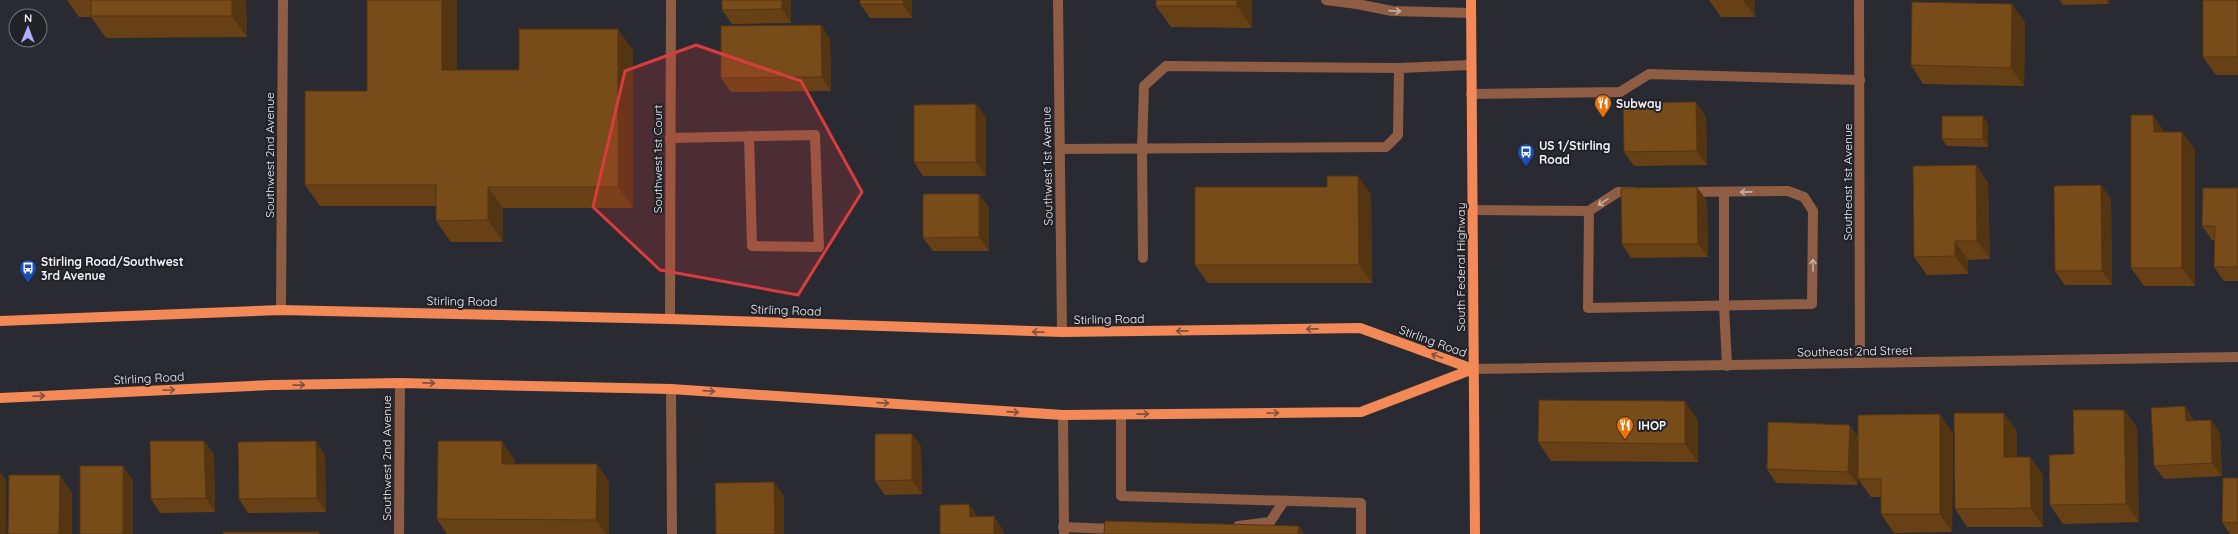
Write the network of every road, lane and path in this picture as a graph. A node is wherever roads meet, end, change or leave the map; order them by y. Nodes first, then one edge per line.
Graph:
1 (283, 0) edge
2 (671, 0) edge
3 (1058, 0) edge
4 (1326, 0) edge
5 (1471, 0) edge
6 (1859, 0) edge
7 (1358, 2) edge
8 (1471, 13) junction
9 (1472, 65) junction
10 (1399, 68) junction
11 (1860, 80) junction
12 (1472, 94) junction
13 (749, 136) junction
14 (670, 138) junction
15 (1060, 149) junction
16 (1142, 149) junction
17 (1648, 192) edge
18 (1678, 192) edge
19 (1724, 192) junction
20 (1472, 210) junction
21 (1589, 210) junction
22 (1143, 258) dead end
23 (1724, 305) junction
24 (281, 310) junction
25 (670, 319) junction
26 (0, 321) edge
27 (1062, 332) junction
28 (2238, 357) edge
29 (1860, 363) junction
30 (1727, 366) junction
31 (1473, 369) junction
32 (400, 383) junction
33 (671, 389) junction
34 (0, 398) edge
35 (1063, 415) junction
36 (1121, 415) junction
37 (1284, 501) junction
38 (1227, 527) edge
39 (1114, 529) edge
40 (1064, 531) edge
41 (399, 534) edge
42 (672, 534) edge
43 (1360, 534) edge
44 (1475, 534) edge

1 - 24 street, Southwest 2nd Avenue
2 - 14 street, Southwest 1st Court
3 - 15 street, Southwest 1st Avenue
4 - 7 street
5 - 8 main road, South Federal Highway
6 - 11 street, Southeast 1st Avenue
7 -> 8 street
8 - 9 main road, South Federal Highway
9 - 10 street
9 - 12 main road, South Federal Highway
10 - 16 street
10 - 16 street
11 - 12 street
11 - 29 street, Southeast 1st Avenue
12 - 20 main road, South Federal Highway
13 - 13 street
13 - 14 street
14 - 25 street, Southwest 1st Court
15 - 16 street
15 - 27 street, Southwest 1st Avenue
16 - 22 street
17 -> 21 street
18 - 19 street
19 - 23 street
23 -> 19 street
20 - 21 street
20 - 31 main road, South Federal Highway
21 - 23 street
23 - 30 street
24 - 25 main road, Stirling Road
24 - 26 main road, Stirling Road
27 -> 25 main road, Stirling Road
31 -> 27 main road, Stirling Road
28 - 29 street, Southeast 2nd Street
29 - 30 street, Southeast 2nd Street
30 - 31 street, Southeast 2nd Street
36 -> 31 main road, Stirling Road
31 - 44 main road, South Federal Highway
32 -> 33 main road, Stirling Road
34 -> 32 main road, Stirling Road
32 - 41 street, Southwest 2nd Avenue
33 -> 35 main road, Stirling Road
33 - 42 street
35 - 36 main road, Stirling Road
35 - 40 street
36 - 37 street
37 - 38 street
37 - 43 street
39 - 40 street

